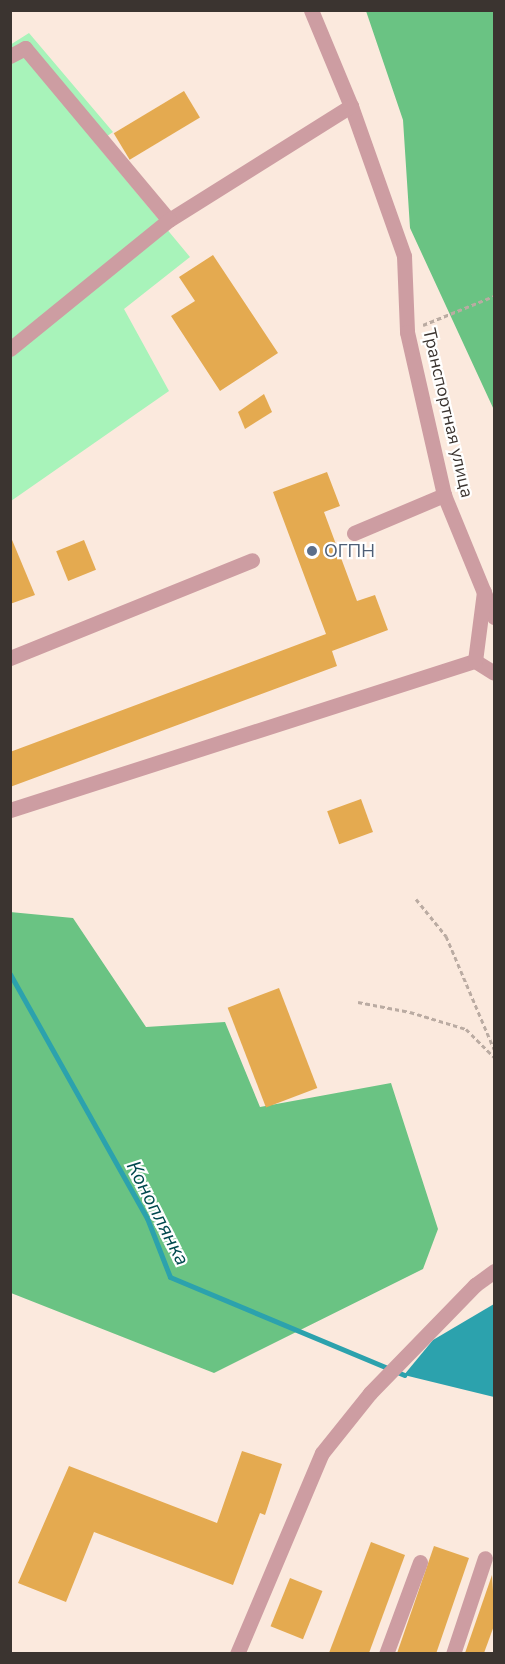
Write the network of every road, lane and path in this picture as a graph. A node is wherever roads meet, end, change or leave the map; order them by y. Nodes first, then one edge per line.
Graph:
1 (311, 10) edge
2 (10, 56) edge
3 (351, 106) junction
4 (169, 220) junction
5 (495, 296) edge
6 (407, 332) junction
7 (10, 349) edge
8 (444, 495) junction
9 (354, 533) dead end
10 (252, 560) dead end
11 (484, 592) junction
12 (495, 617) edge
13 (10, 658) edge
14 (475, 661) junction
15 (495, 673) edge
16 (10, 810) edge
17 (416, 899) dead end
18 (358, 1002) dead end
19 (495, 1049) edge
20 (495, 1057) edge
21 (495, 1271) edge
22 (485, 1558) dead end
23 (420, 1562) dead end
24 (237, 1653) edge
25 (386, 1653) edge
26 (453, 1653) edge

1 - 3 street, Транспортная улица
2 - 4 street
3 - 4 street
3 - 6 street, Транспортная улица
4 - 7 street
5 - 6 path
6 - 8 street, Транспортная улица
8 - 9 street
8 - 11 street, Транспортная улица
10 - 13 street
11 - 12 street, Транспортная улица
11 - 14 street
14 - 15 street
14 - 16 street
17 - 19 path
18 - 20 path
21 - 24 street
22 - 26 street
23 - 25 street

